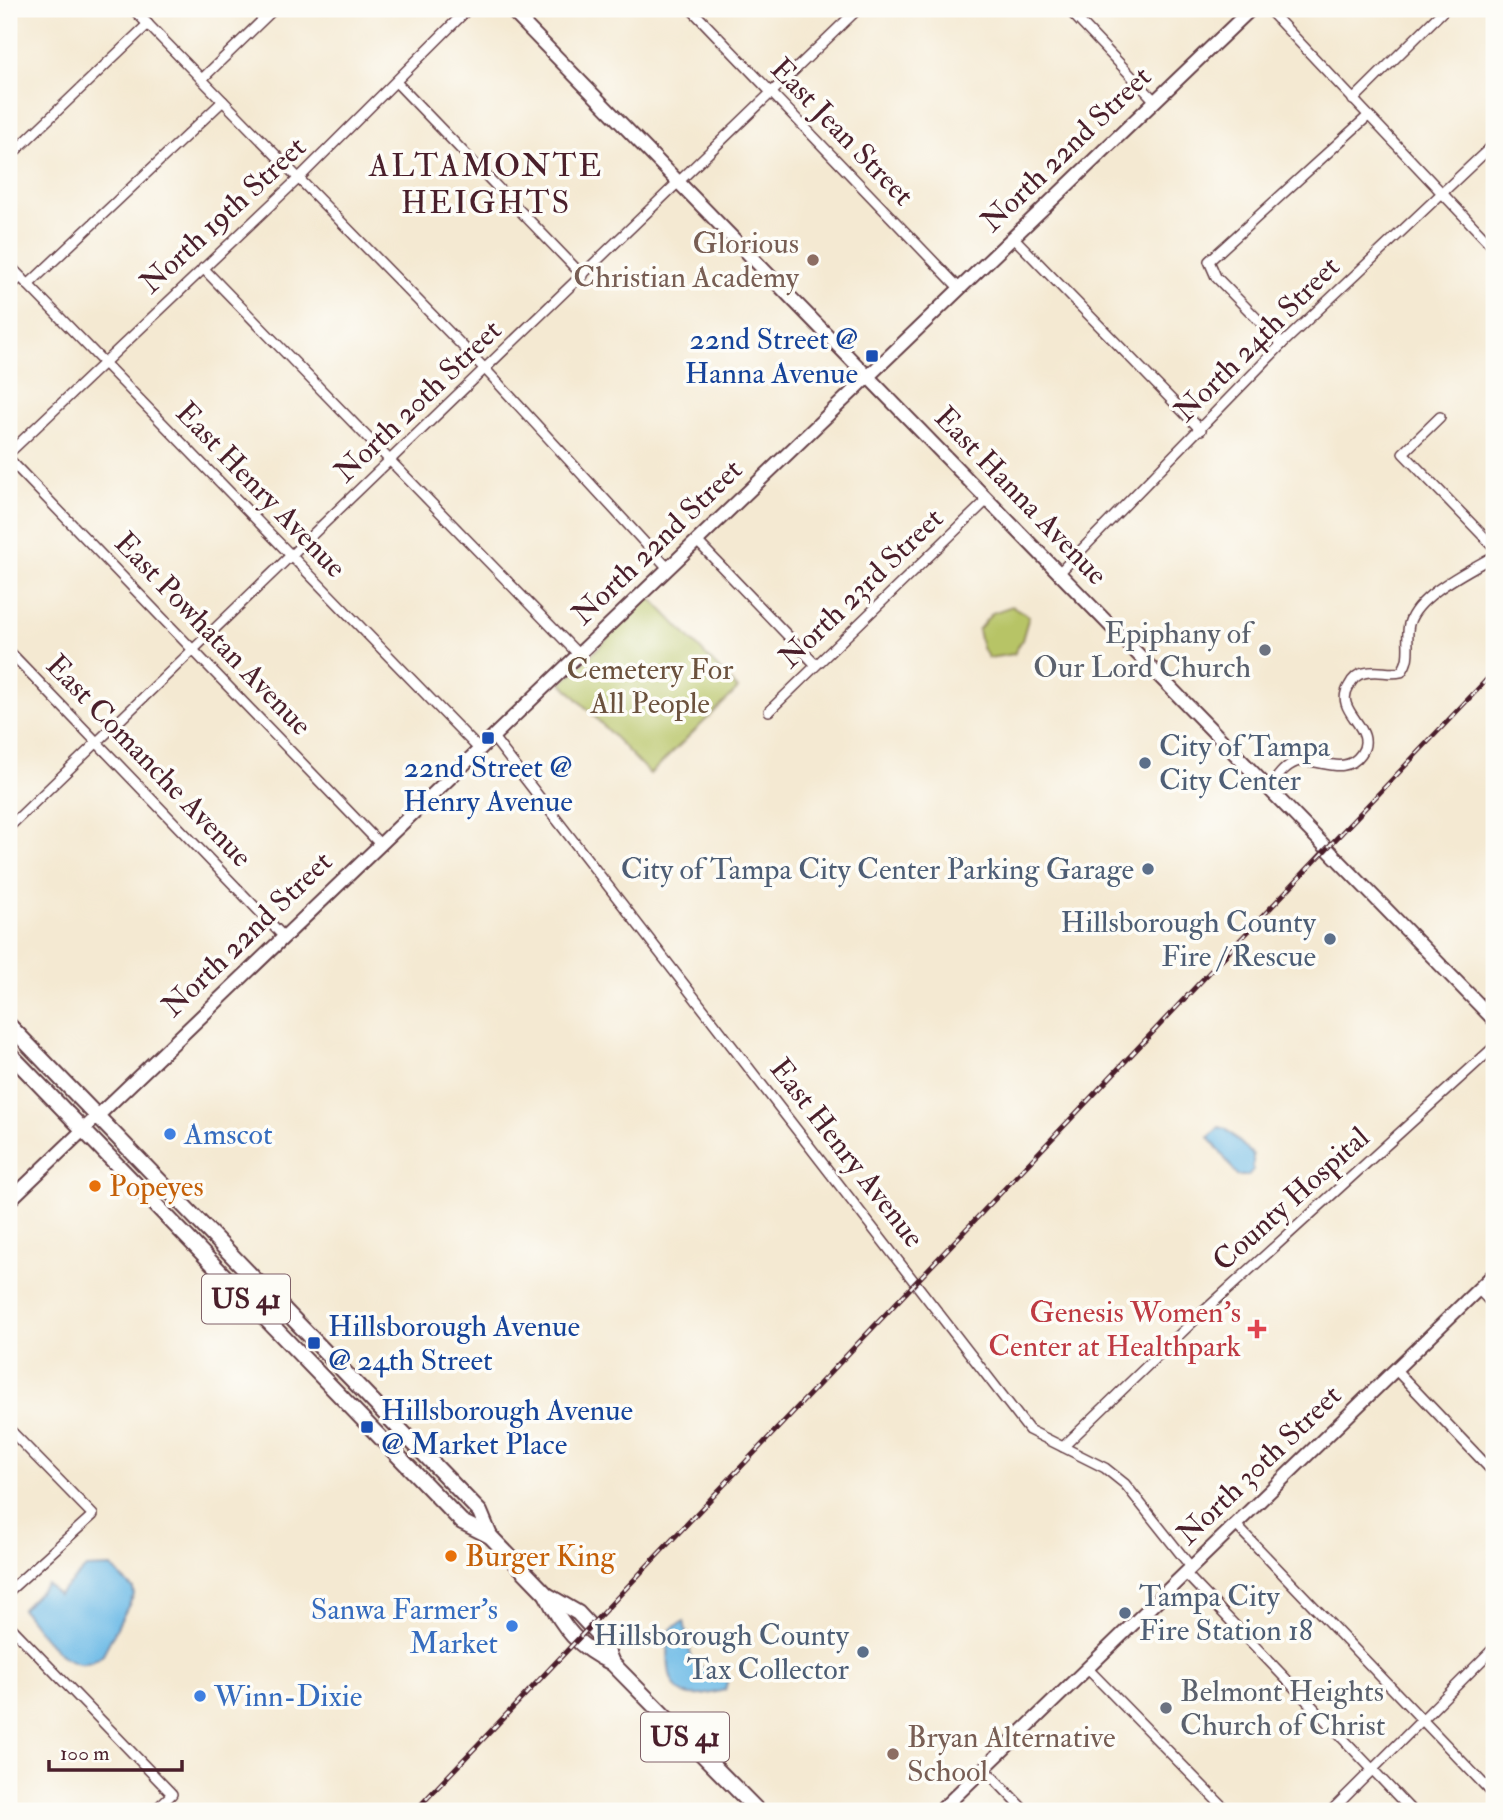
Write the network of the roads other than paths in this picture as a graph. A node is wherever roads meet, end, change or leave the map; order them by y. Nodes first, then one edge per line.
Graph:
1 (134, 9) edge
2 (274, 9) edge
3 (468, 9) edge
4 (510, 9) edge
5 (691, 9) edge
6 (858, 9) edge
7 (1068, 9) edge
8 (1251, 9) edge
9 (1268, 9) edge
10 (1445, 9) edge
11 (148, 24) junction
12 (202, 79) junction
13 (396, 82) junction
14 (771, 92) junction
15 (1353, 100) junction
16 (1155, 101) junction
17 (223, 102) junction
18 (1368, 116) junction
19 (1494, 144) edge
20 (9, 157) edge
21 (299, 179) junction
22 (680, 183) junction
23 (1440, 194) junction
24 (1013, 237) junction
25 (1494, 248) edge
26 (9, 265) edge
27 (202, 268) junction
28 (583, 276) junction
29 (20, 277) junction
30 (28, 285) junction
31 (9, 288) edge
32 (959, 288) junction
33 (1282, 344) junction
34 (103, 362) junction
35 (486, 370) junction
36 (867, 376) junction
37 (1440, 418) dead end
38 (1201, 430) junction
39 (9, 453) edge
40 (9, 459) edge
41 (390, 462) junction
42 (987, 500) junction
43 (696, 540) junction
44 (1494, 547) edge
45 (290, 556) junction
46 (1494, 556) edge
47 (667, 567) junction
48 (1059, 573) junction
49 (194, 649) junction
50 (9, 651) edge
51 (578, 654) junction
52 (816, 665) junction
53 (769, 711) dead end
54 (492, 736) junction
55 (97, 742) junction
56 (479, 749) junction
57 (1269, 789) junction
58 (9, 827) edge
59 (380, 844) junction
60 (283, 936) junction
61 (1494, 1020) edge
62 (9, 1025) edge
63 (1494, 1047) edge
64 (9, 1053) edge
65 (96, 1115) junction
66 (82, 1130) junction
67 (9, 1201) edge
68 (1494, 1274) edge
69 (1479, 1290) junction
70 (1494, 1306) edge
71 (1395, 1369) junction
72 (9, 1429) edge
73 (1063, 1447) junction
74 (1494, 1473) edge
75 (1235, 1524) junction
76 (490, 1536) junction
77 (1188, 1570) junction
78 (9, 1591) edge
79 (9, 1625) edge
80 (1494, 1648) edge
81 (1087, 1668) junction
82 (1422, 1720) junction
83 (983, 1768) junction
84 (1373, 1771) junction
85 (1494, 1795) edge
86 (154, 1811) edge
87 (758, 1811) edge
88 (940, 1811) edge
89 (1025, 1811) edge
90 (1227, 1811) edge
91 (1331, 1811) edge
92 (1412, 1811) edge

1 - 11 street
2 - 12 street
3 - 13 street, North 19th Street
4 - 22 street, East Hanna Avenue
5 - 14 street, East Jean Street
6 - 14 street, North 20th Street
7 - 16 street
8 - 16 street, North 22nd Street
9 - 15 street
10 - 15 street
11 - 12 street
11 - 20 street
12 - 17 street
13 - 21 street, North 19th Street
13 - 28 street
14 - 22 street, North 20th Street
14 - 32 street, East Jean Street
15 - 18 street
16 - 24 street, North 22nd Street
17 - 21 street
17 - 30 street
18 - 23 street
18 - 33 street
19 - 23 street, North 24th Street
21 - 27 street, North 19th Street
21 - 35 street
22 - 28 street, North 20th Street
22 - 36 street, East Hanna Avenue
23 - 25 street
23 - 33 street, North 24th Street
24 - 32 street, North 22nd Street
24 - 38 street
26 - 29 street, East Henry Avenue
27 - 34 street, North 19th Street
27 - 41 street
28 - 35 street, North 20th Street
29 - 30 street, East Henry Avenue
29 - 31 street
30 - 34 street, East Henry Avenue
32 - 36 street, North 22nd Street
33 - 38 street, North 24th Street
34 - 39 street, North 19th Street
34 - 45 street, East Henry Avenue
35 - 41 street, North 20th Street
35 - 47 street
36 - 42 street, East Hanna Avenue
36 - 43 street, North 22nd Street
37 - 44 street
38 - 48 street, North 24th Street
40 - 49 street, East Powhatan Avenue
41 - 45 street, North 20th Street
41 - 51 street
42 - 48 street, East Hanna Avenue
42 - 52 street, North 23rd Street
43 - 47 street, North 22nd Street
43 - 52 street
45 - 49 street, North 20th Street
45 - 56 street, East Henry Avenue
46 - 57 street
47 - 51 street, North 22nd Street
48 - 57 street, East Hanna Avenue
49 - 55 street, North 20th Street
49 - 59 street, East Powhatan Avenue
50 - 55 street, East Comanche Avenue
51 - 54 street, North 22nd Street
52 - 53 street, North 23rd Street
54 - 56 street, North 22nd Street
54 - 73 street, East Henry Avenue
55 - 58 street, North 20th Street
55 - 60 street, East Comanche Avenue
56 - 59 street, North 22nd Street
57 - 61 street, East Hanna Avenue
59 - 60 street, North 22nd Street
60 - 65 street, North 22nd Street
62 - 65 main road, US 41
63 - 73 street, County Hospital
64 - 66 main road, US 41
65 - 66 street, North 22nd Street
65 - 76 main road, US 41
66 - 67 street, North 22nd Street
66 - 76 main road, US 41
68 - 69 street, North 30th Street
69 - 70 street
69 - 71 street, North 30th Street
71 - 74 street
71 - 75 street, North 30th Street
72 - 78 street
73 - 77 street, East Henry Avenue
75 - 77 street, North 30th Street
75 - 82 street
76 - 87 main road, US 41
77 - 81 street, North 30th Street
77 - 84 street
79 - 86 street
80 - 82 street
81 - 83 street, North 30th Street
81 - 90 street
82 - 84 street
82 - 85 street
83 - 88 street, North 30th Street
83 - 89 street
84 - 91 street
84 - 92 street

